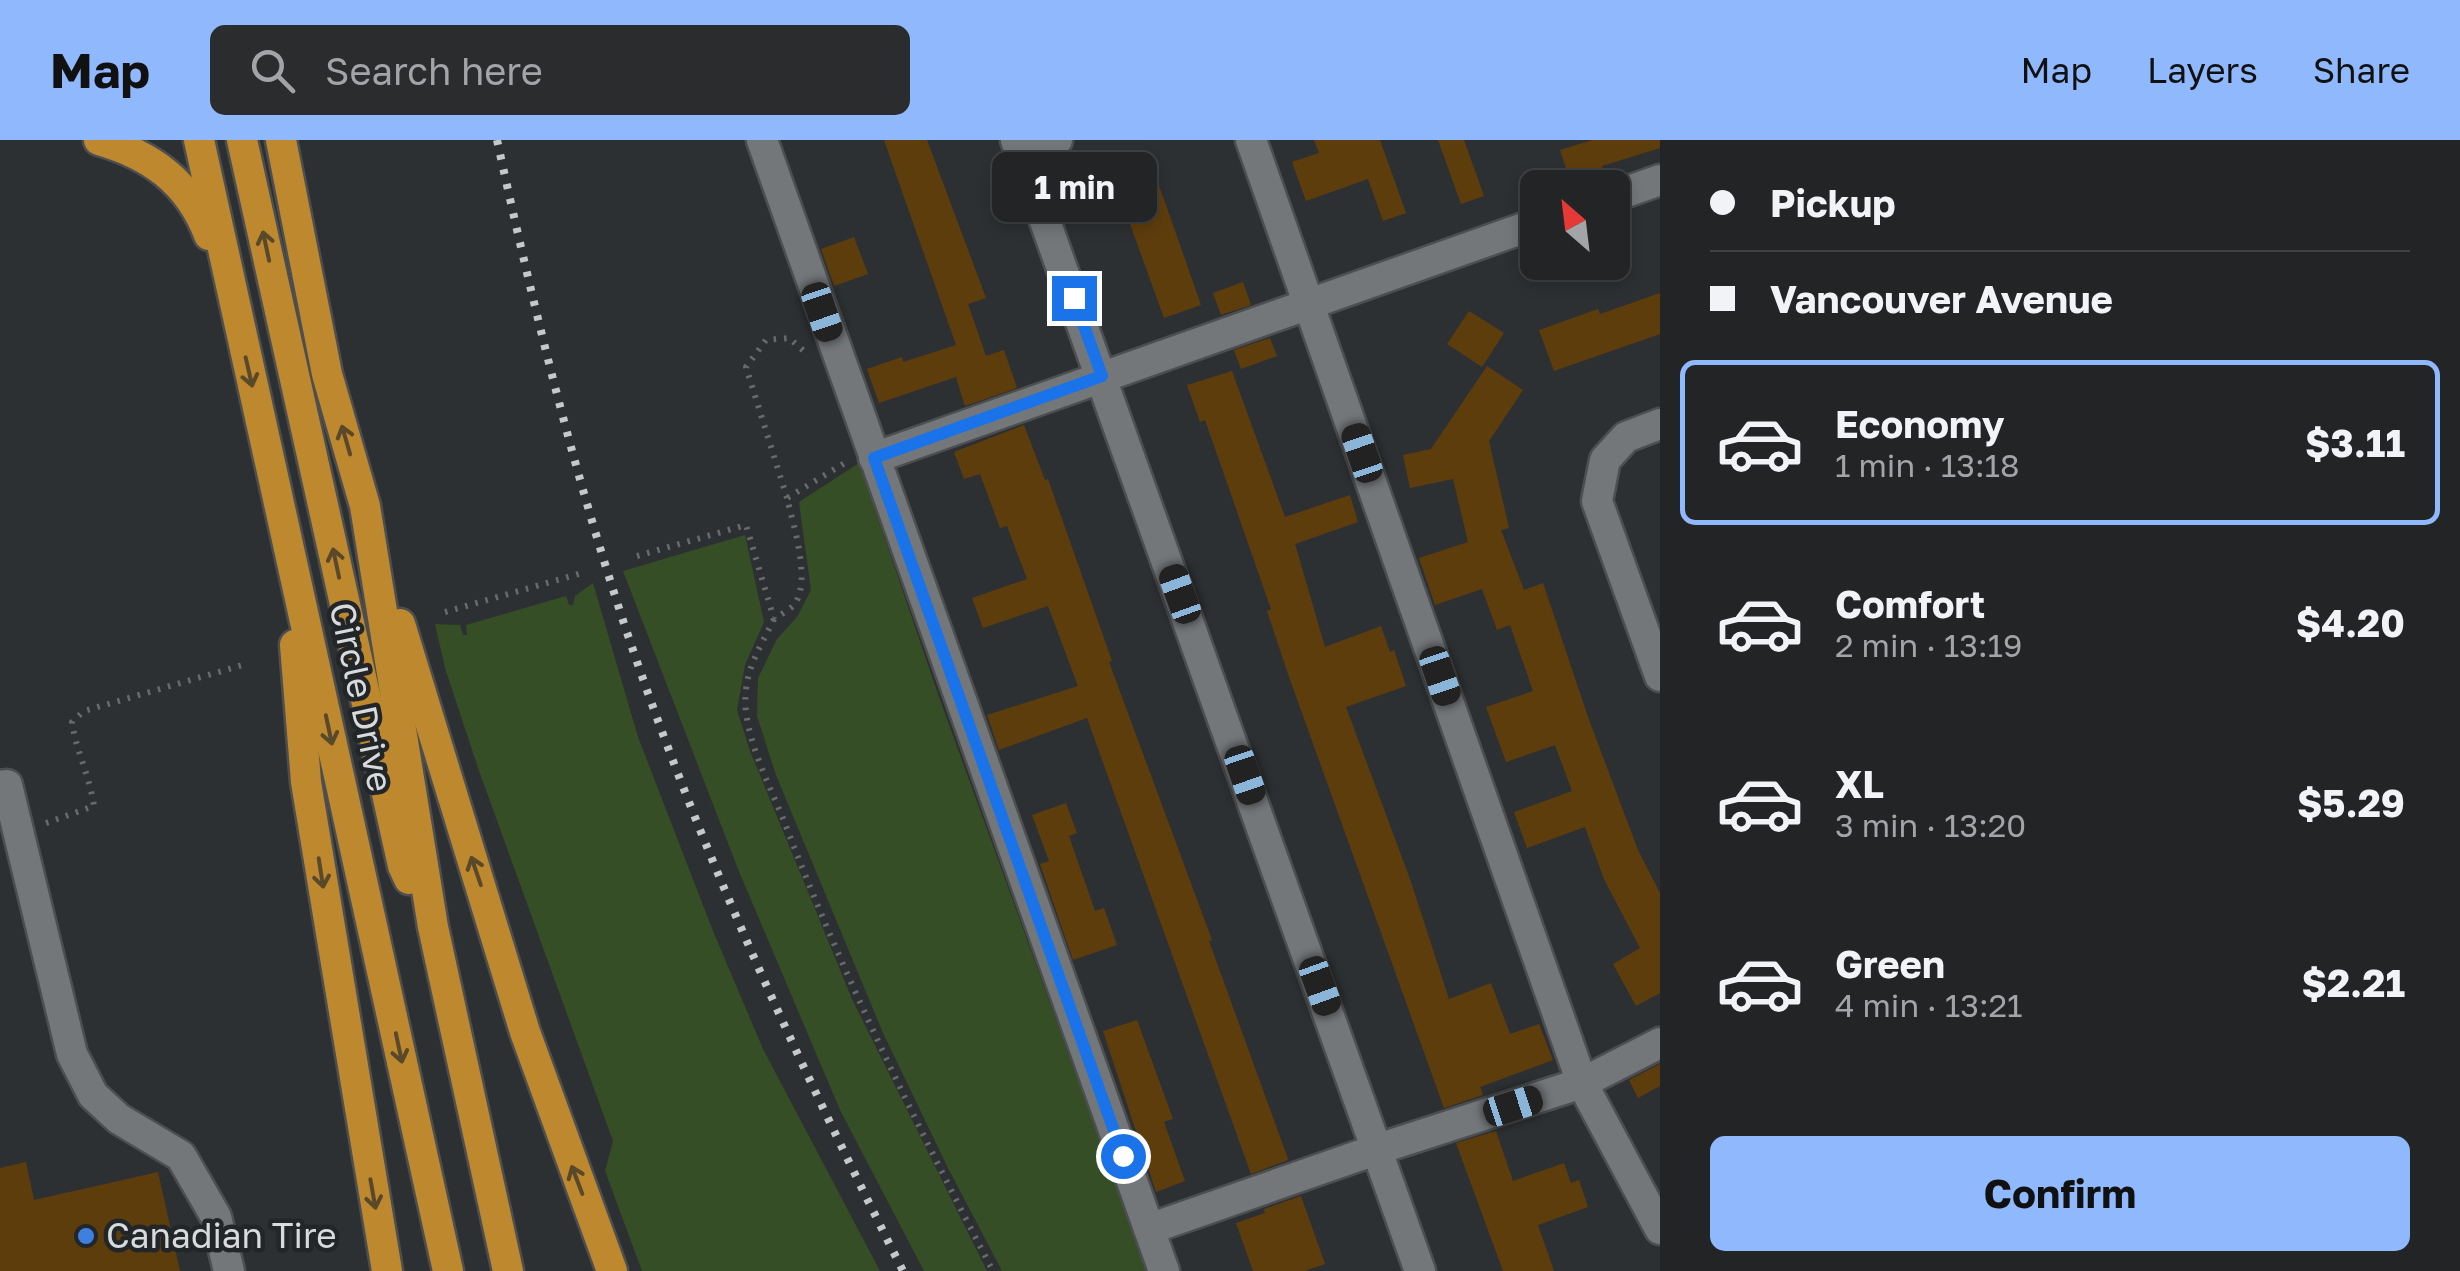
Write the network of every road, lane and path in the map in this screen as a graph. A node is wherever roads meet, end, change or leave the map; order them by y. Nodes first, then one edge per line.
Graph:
1 (99, 140) edge
2 (199, 140) edge
3 (242, 140) edge
4 (280, 140) edge
5 (762, 140) edge
6 (1057, 140) edge
7 (1251, 140) edge
8 (1019, 146) edge
9 (1660, 180) edge
10 (1630, 191) edge
11 (1520, 230) edge
12 (231, 294) junction
13 (1310, 304) junction
14 (810, 358) dead end
15 (1102, 376) junction
16 (1660, 424) edge
17 (861, 459) junction
18 (787, 498) junction
19 (365, 506) junction
20 (286, 532) junction
21 (637, 556) dead end
22 (582, 573) dead end
23 (446, 612) dead end
24 (774, 620) junction
25 (246, 664) dead end
26 (1660, 676) edge
27 (0, 786) edge
28 (20, 832) junction
29 (432, 927) junction
30 (1660, 1043) edge
31 (1582, 1084) junction
32 (1378, 1149) junction
33 (1150, 1229) junction
34 (1660, 1230) edge
35 (229, 1271) edge
36 (387, 1271) edge
37 (448, 1271) edge
38 (508, 1271) edge
39 (612, 1271) edge
40 (993, 1271) edge
41 (1164, 1271) edge
42 (1420, 1271) edge

1 - 12 highway
2 - 12 highway, Circle Drive
29 -> 3 highway
19 -> 4 highway, Circle Drive
5 - 17 street
6 - 8 street
7 - 13 street
8 - 15 street
9 - 10 street
11 - 13 street
12 -> 20 highway, Circle Drive
13 - 15 street
13 - 31 street
14 - 18 path
15 - 17 street
15 - 32 street
16 - 26 street
17 - 18 path
17 - 33 street
18 - 24 path
19 - 29 highway, Circle Drive
39 -> 19 highway
20 -> 36 highway
20 -> 37 highway, Circle Drive
21 - 24 path
22 - 23 path
24 - 40 path
25 - 28 path
27 - 28 street
28 - 35 street
29 - 38 highway, Circle Drive
30 - 31 street
31 - 32 street
31 - 34 street
32 - 33 street
32 - 42 street
33 - 41 street

